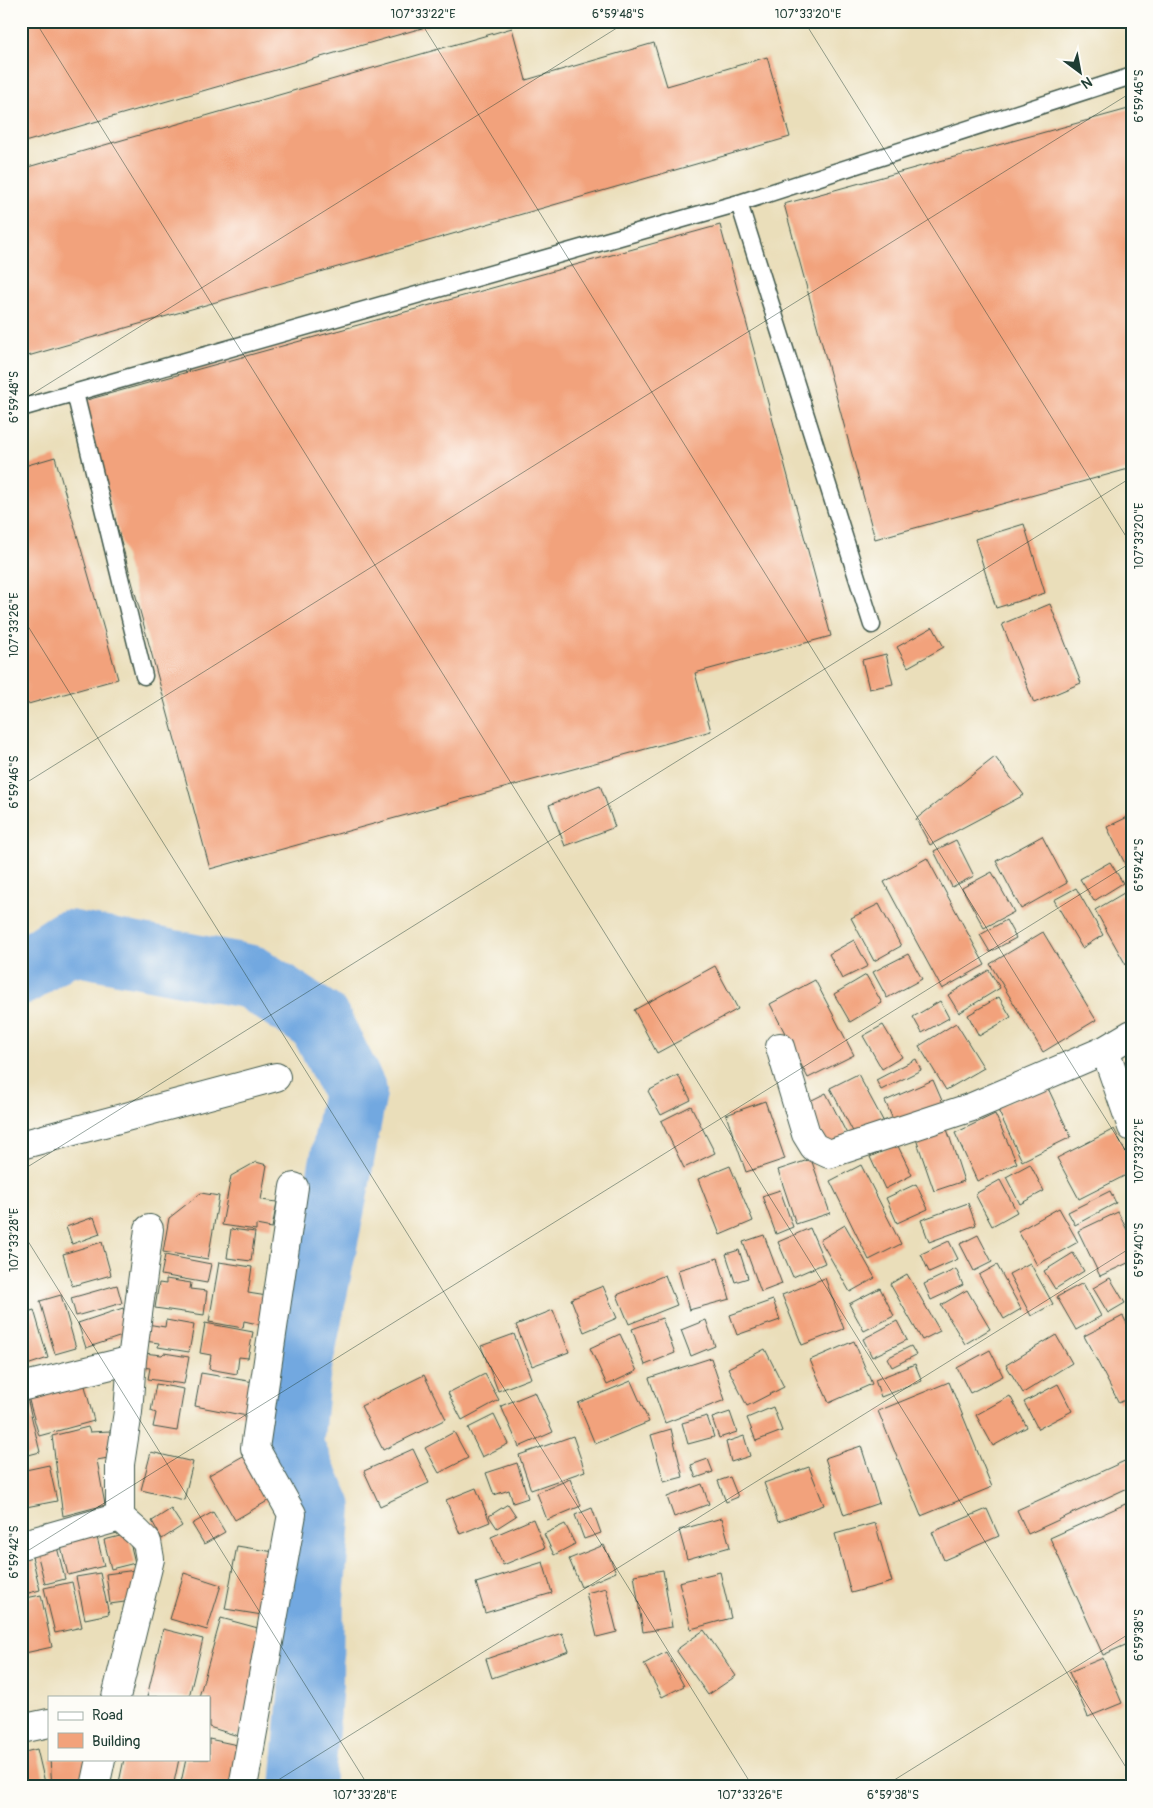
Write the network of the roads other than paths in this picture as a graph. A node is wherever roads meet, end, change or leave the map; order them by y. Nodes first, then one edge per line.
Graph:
1 (1132, 76) edge
2 (739, 203) junction
3 (75, 392) junction
4 (21, 408) edge
5 (872, 625) dead end
6 (144, 676) dead end
7 (1132, 1034) edge
8 (780, 1047) dead end
9 (1105, 1050) junction
10 (276, 1077) dead end
11 (1132, 1127) edge
12 (21, 1145) edge
13 (294, 1187) dead end
14 (149, 1228) dead end
15 (132, 1360) junction
16 (21, 1387) edge
17 (120, 1517) junction
18 (21, 1545) edge
19 (116, 1696) edge
20 (48, 1722) edge
21 (21, 1729) edge
22 (101, 1760) edge
23 (95, 1787) edge
24 (243, 1787) edge

1 - 2 lane
2 - 3 lane
2 - 5 lane
3 - 4 lane
3 - 6 lane
7 - 9 street
8 - 9 street
9 - 11 street
10 - 12 street
13 - 24 street
14 - 15 street
15 - 16 street
15 - 17 street
17 - 18 street
17 - 19 street
20 - 21 street
22 - 23 street

